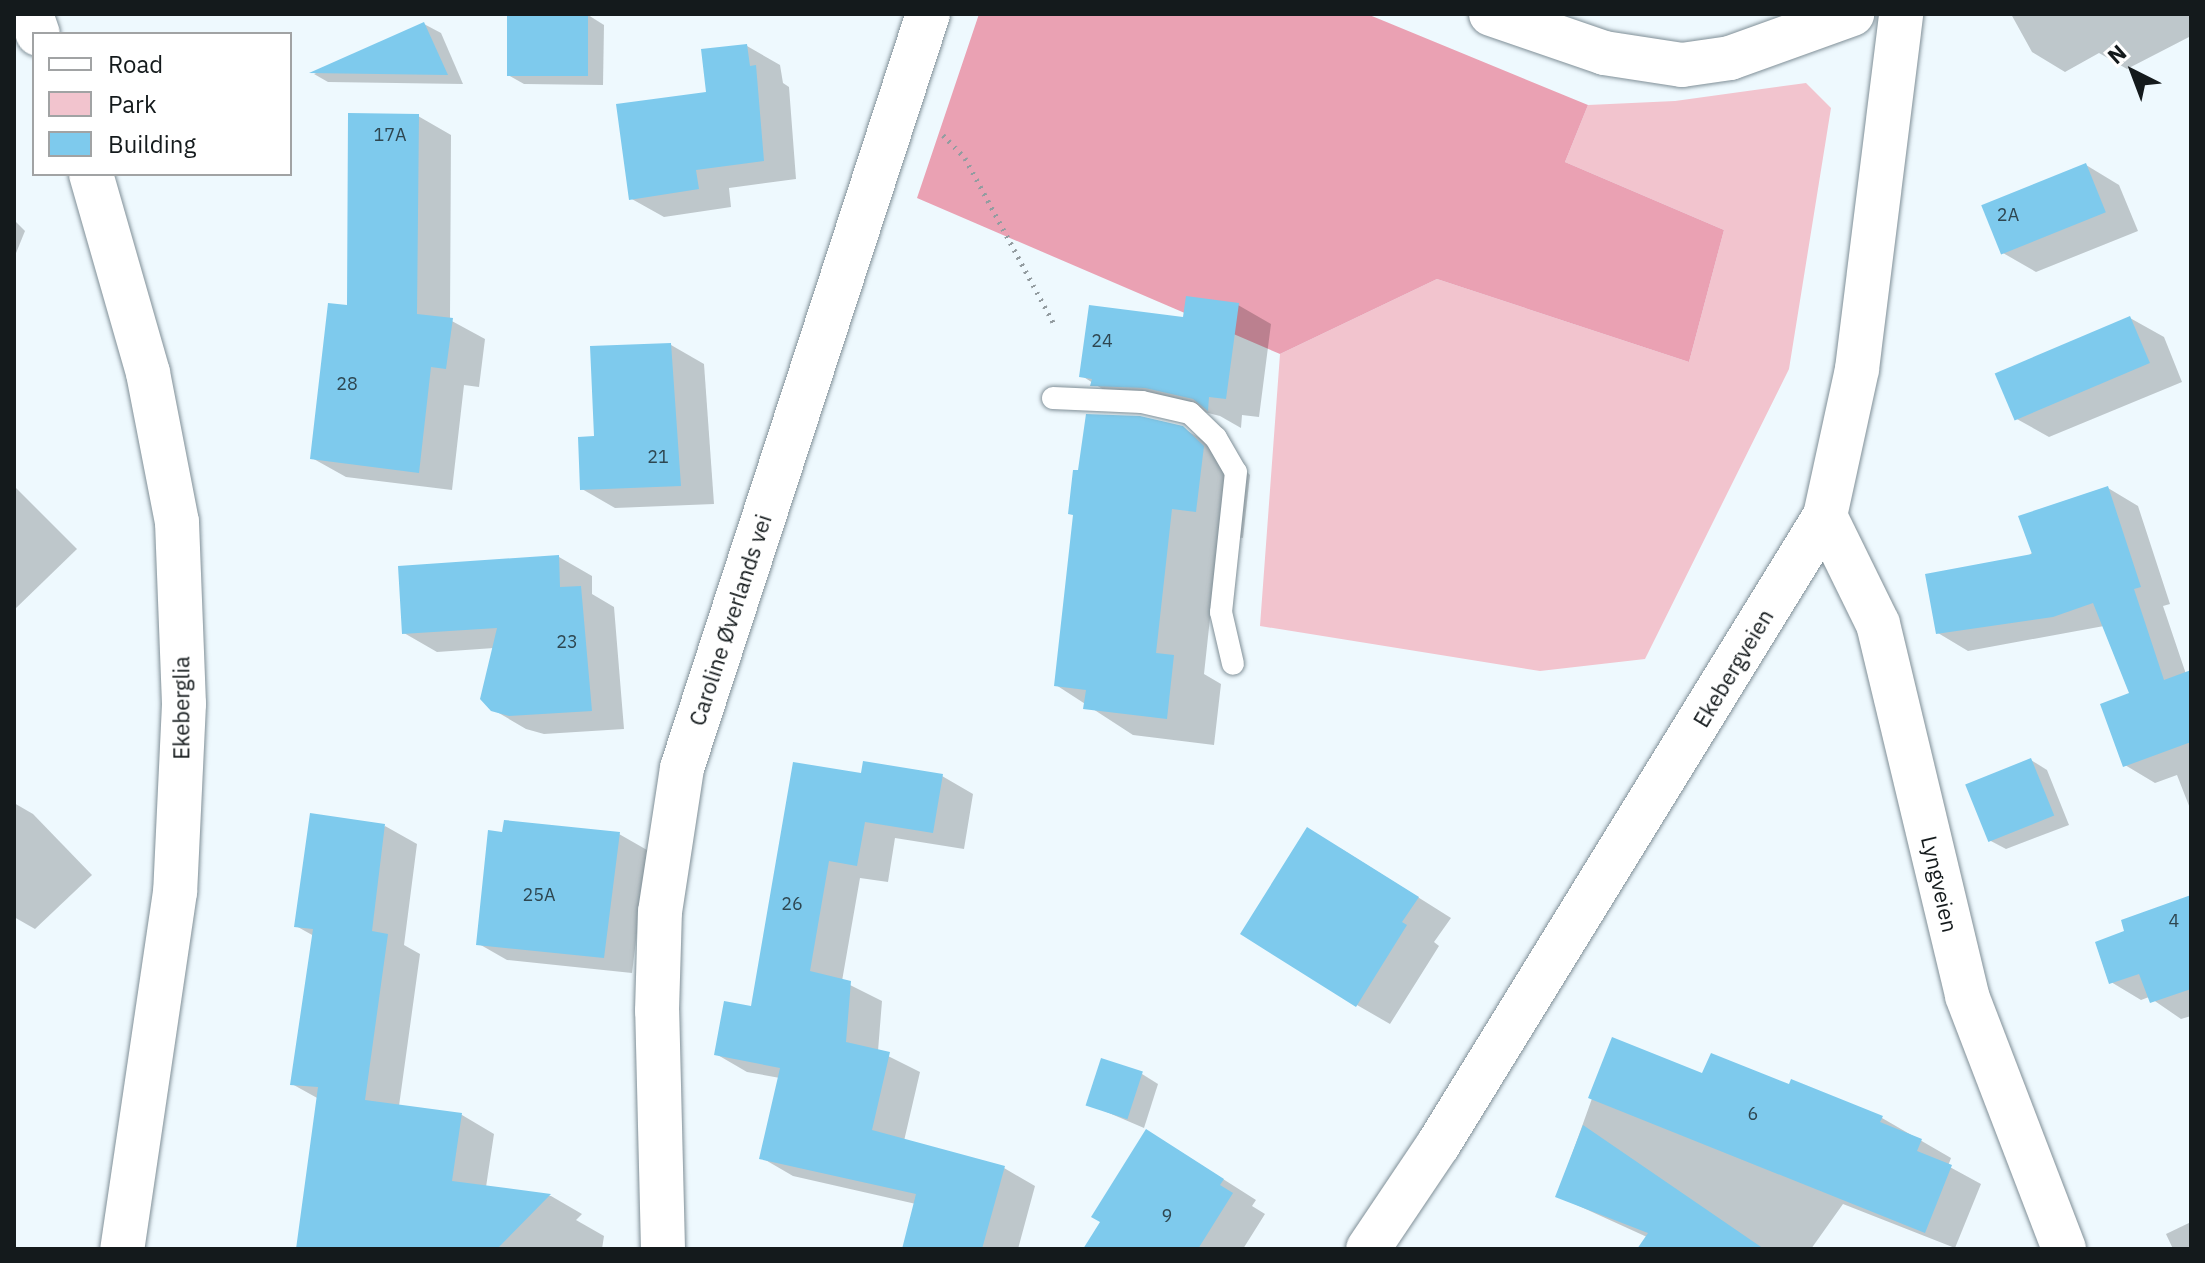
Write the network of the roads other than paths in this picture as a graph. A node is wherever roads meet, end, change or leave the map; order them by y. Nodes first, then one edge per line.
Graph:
1 (928, 14) edge
2 (1491, 14) edge
3 (1852, 14) edge
4 (1901, 14) edge
5 (92, 176) edge
6 (1053, 398) dead end
7 (1825, 516) junction
8 (1233, 664) dead end
9 (122, 1249) edge
10 (663, 1249) edge
11 (1368, 1249) edge
12 (2064, 1249) edge

1 - 10 street, Caroline Øverlands vei
2 - 3 street
4 - 7 street, Ekebergveien
5 - 9 street, Ekeberglia
6 - 8 lane
7 - 11 street, Ekebergveien
7 - 12 street, Lyngveien

